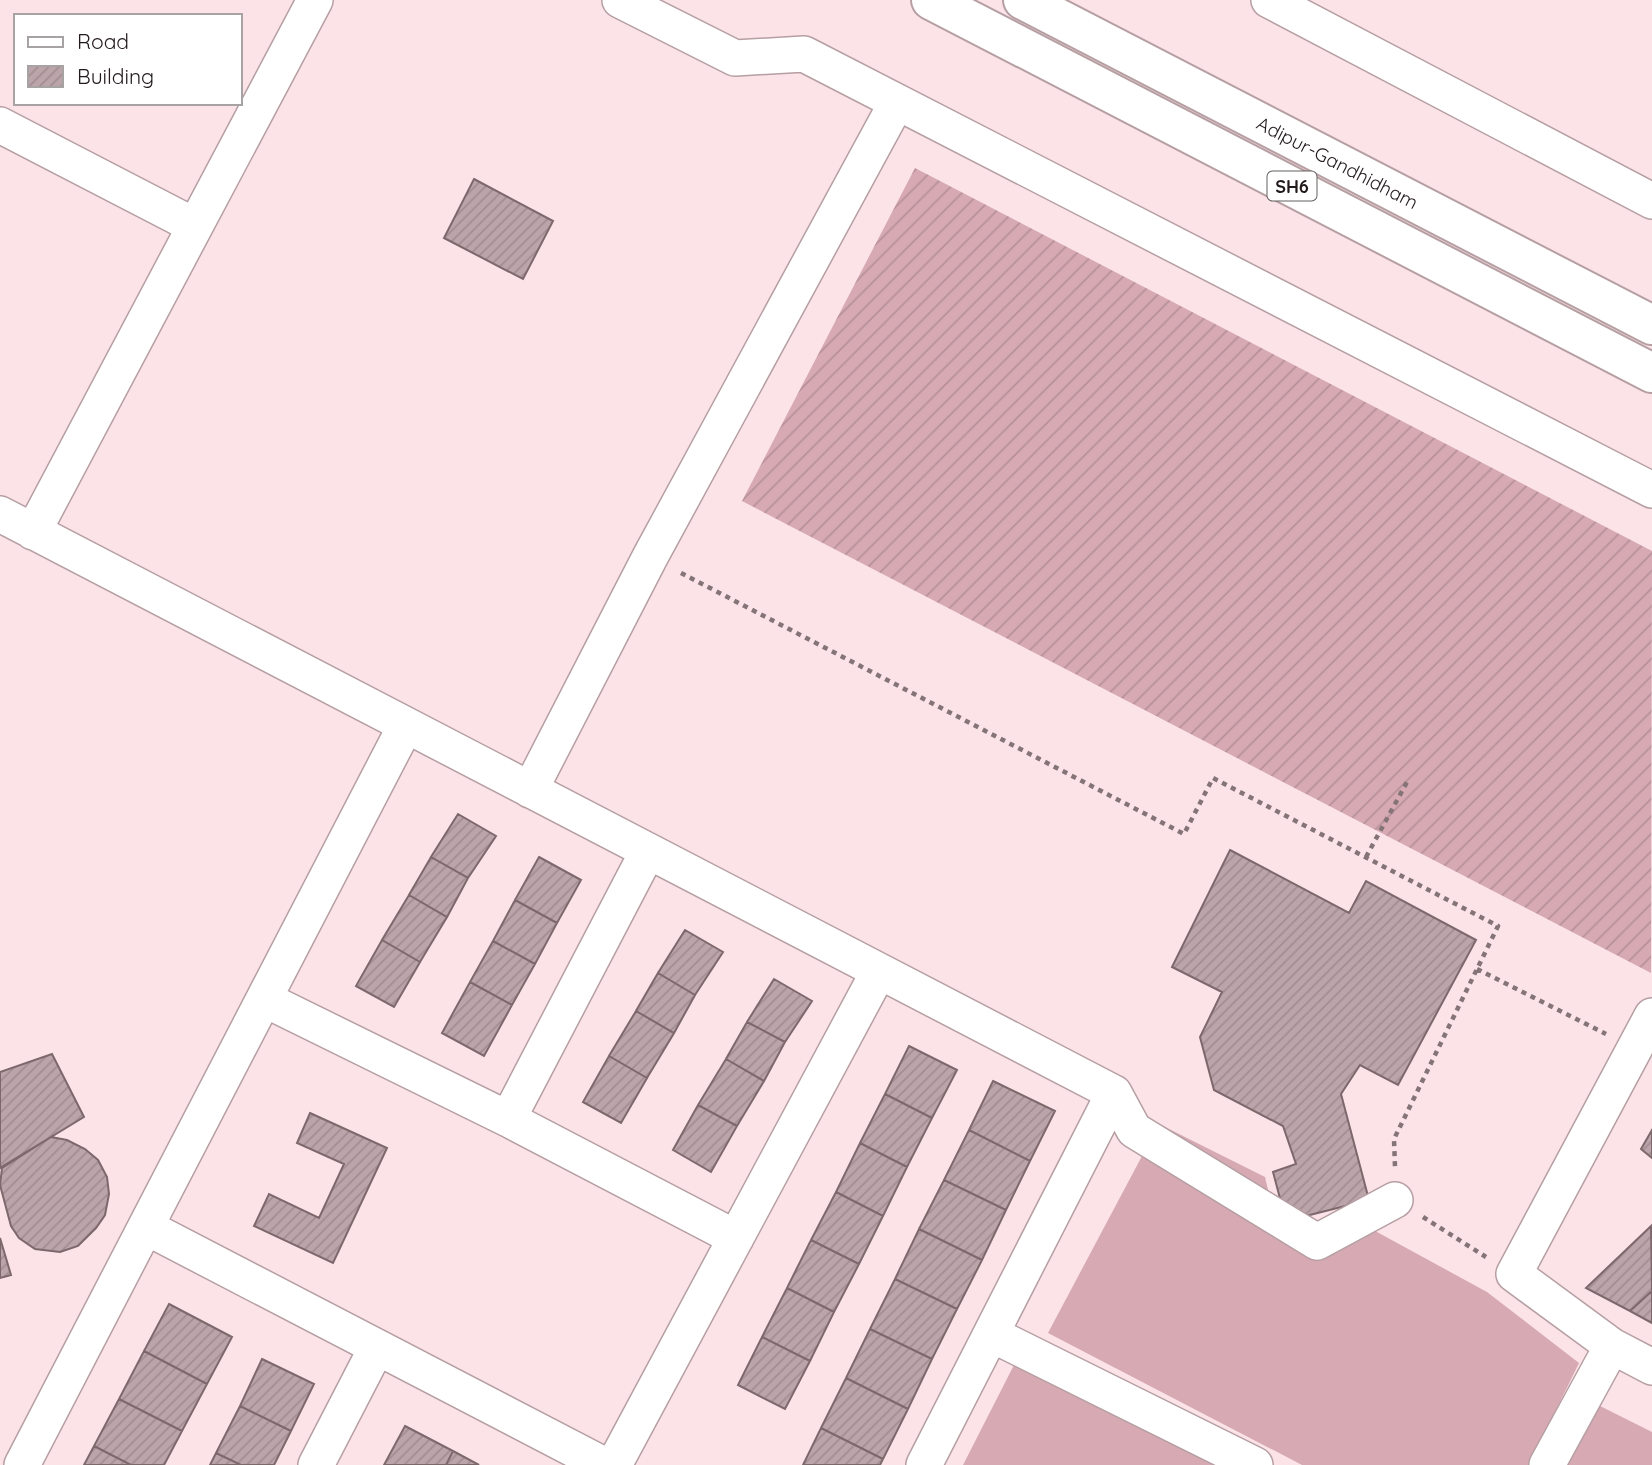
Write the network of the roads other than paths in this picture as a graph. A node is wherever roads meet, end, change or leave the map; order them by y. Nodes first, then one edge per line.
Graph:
1 (315, 0) edge
2 (620, 0) edge
3 (931, 0) edge
4 (1023, 0) edge
5 (1269, 0) edge
6 (897, 102) junction
7 (0, 125) edge
8 (1652, 201) edge
9 (195, 226) junction
10 (1652, 325) edge
11 (1652, 373) edge
12 (1652, 490) edge
13 (0, 514) edge
14 (33, 532) junction
15 (406, 725) junction
16 (530, 790) junction
17 (648, 851) junction
18 (879, 971) junction
19 (264, 999) junction
20 (1652, 1016) edge
21 (1114, 1093) junction
22 (508, 1119) junction
23 (1395, 1200) road end
24 (146, 1227) junction
25 (736, 1238) junction
26 (991, 1334) junction
27 (1612, 1346) junction
28 (377, 1347) junction
29 (1652, 1367) edge
30 (22, 1465) edge
31 (316, 1465) edge
32 (604, 1465) edge
33 (614, 1465) edge
34 (924, 1465) edge
35 (1255, 1465) edge
36 (1547, 1465) edge

1 - 9 street
2 - 6 street
3 - 11 main road, SH6
4 - 10 main road, Adipur-Gandhidham / SH6
5 - 8 street
6 - 12 street
6 - 16 street
7 - 9 street
9 - 14 street
13 - 14 street
14 - 15 street
15 - 16 street
15 - 19 street
16 - 17 street
17 - 18 street
17 - 22 street
18 - 21 street
18 - 25 street
19 - 22 street
19 - 24 street
20 - 27 street
21 - 23 street
21 - 26 street
22 - 25 street
24 - 28 street
24 - 30 street
25 - 33 street
26 - 34 street
26 - 35 street
27 - 29 street
27 - 36 street
28 - 31 street
28 - 32 street

